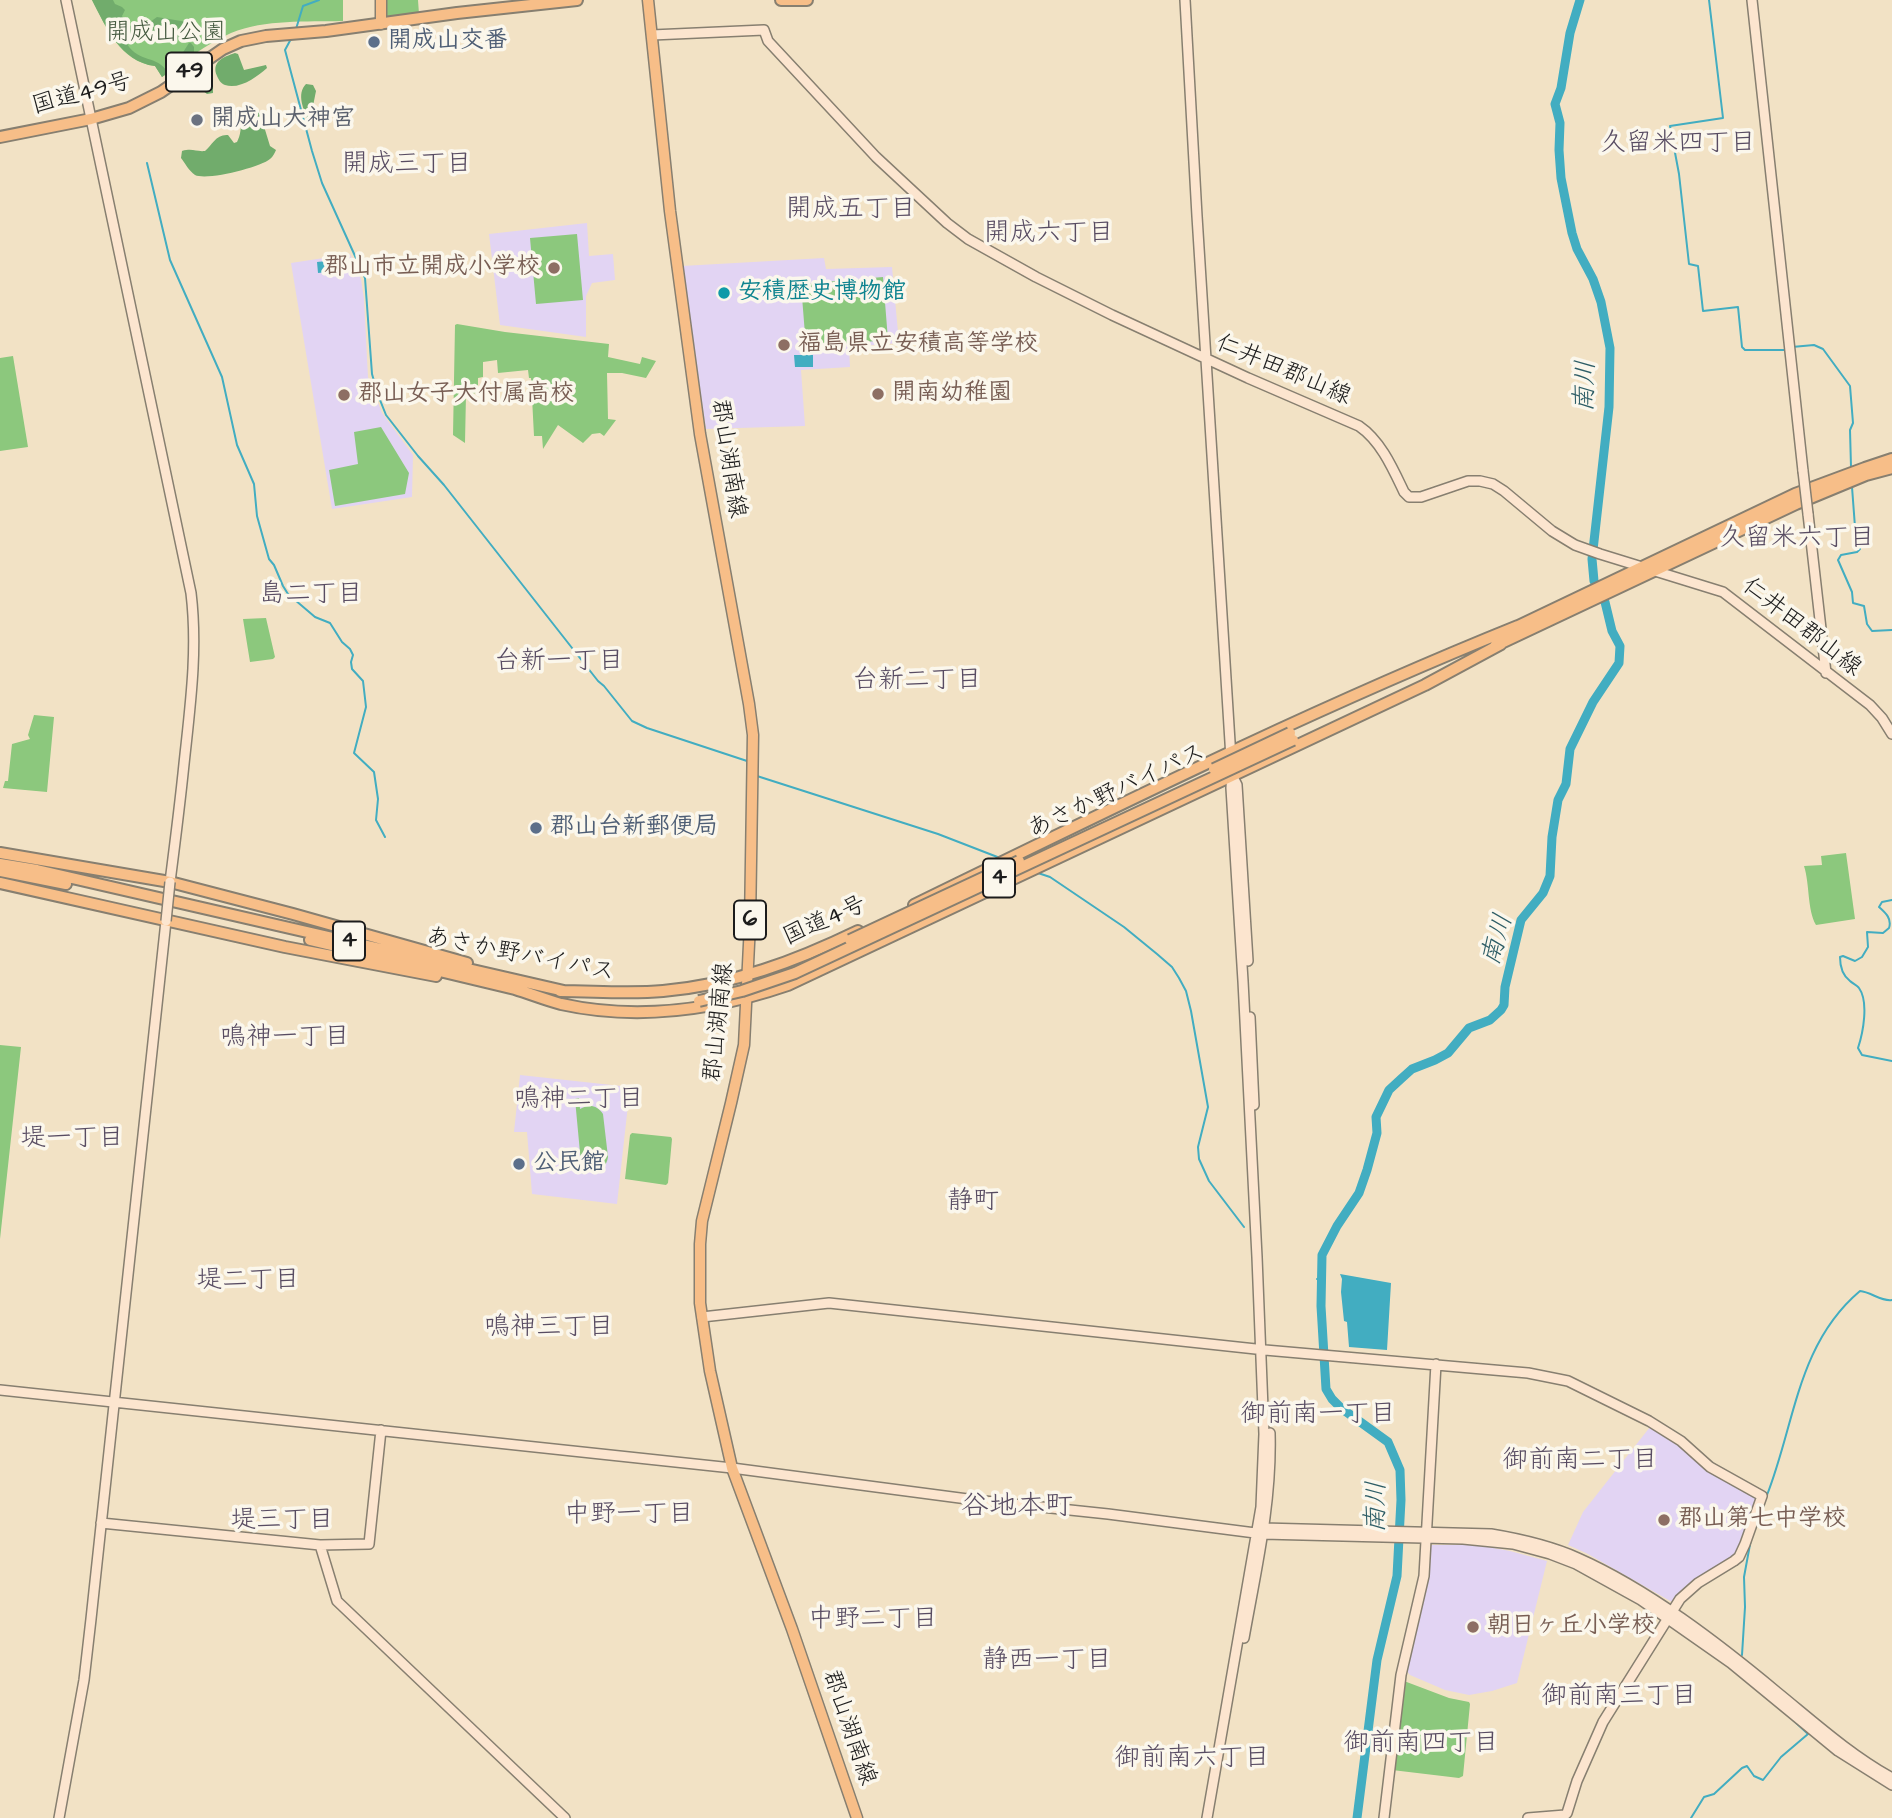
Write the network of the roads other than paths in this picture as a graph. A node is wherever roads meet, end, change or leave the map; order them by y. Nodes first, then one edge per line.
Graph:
1 (66, 0) edge
2 (381, 0) edge
3 (577, 0) edge
4 (648, 0) edge
5 (781, 0) edge
6 (807, 0) edge
7 (1185, 0) edge
8 (1752, 0) edge
9 (381, 24) junction
10 (652, 35) junction
11 (91, 118) junction
12 (0, 137) edge
13 (1206, 359) junction
14 (1892, 459) edge
15 (1892, 467) edge
16 (1677, 560) junction
17 (1641, 567) junction
18 (1653, 570) junction
19 (1678, 578) junction
20 (1606, 589) junction
21 (1587, 598) junction
22 (1518, 626) junction
23 (1502, 644) junction
24 (1826, 673) junction
25 (1892, 734) edge
26 (1291, 737) junction
27 (1231, 753) junction
28 (1232, 775) junction
29 (0, 853) edge
30 (0, 864) edge
31 (0, 871) edge
32 (170, 882) junction
33 (0, 883) edge
34 (166, 921) junction
35 (747, 975) junction
36 (533, 985) junction
37 (501, 986) junction
38 (515, 989) junction
39 (560, 990) junction
40 (699, 997) junction
41 (746, 998) junction
42 (702, 1317) junction
43 (1263, 1350) junction
44 (1436, 1364) junction
45 (0, 1390) edge
46 (114, 1401) junction
47 (381, 1430) junction
48 (732, 1468) junction
49 (102, 1522) junction
50 (1260, 1531) junction
51 (1427, 1535) junction
52 (320, 1545) junction
53 (1670, 1615) junction
54 (1892, 1778) edge
55 (1892, 1785) edge
56 (59, 1818) edge
57 (565, 1818) edge
58 (857, 1818) edge
59 (1208, 1818) edge
60 (1213, 1818) edge
61 (1384, 1818) edge
62 (1528, 1818) edge

1 - 11 street
2 - 9 main road
3 - 9 highway, 国道49号 / 49
4 - 10 main road, 郡山湖南線 / 6
5 - 6 highway
7 - 13 street
8 - 24 street, bridge
9 - 11 highway, 国道49号 / 49
10 - 13 street, 仁井田郡山線
10 - 35 main road, 郡山湖南線 / 6
11 - 12 highway, 国道49号 / 49
11 - 32 street
13 - 17 street, 仁井田郡山線
13 - 27 street
14 - 17 highway, あさか野バイパス / 4
15 - 16 highway, あさか野バイパス / 4
16 - 18 highway, あさか野バイパス / 4
16 - 19 street
17 - 18 street, 仁井田郡山線
17 - 20 highway, あさか野バイパス / 4
18 - 19 street, 仁井田郡山線
18 - 20 highway, あさか野バイパス / 4
19 - 24 street, 仁井田郡山線
20 - 21 highway, あさか野バイパス / 4
21 - 22 highway, あさか野バイパス / 4
21 - 23 highway, あさか野バイパス / 4
22 - 26 highway, あさか野バイパス / 4
22 - 27 highway, 4
23 - 26 highway, あさか野バイパス / 4
23 - 28 highway, 4
24 - 25 street, 仁井田郡山線
26 - 40 highway, あさか野バイパス / 4, bridge
27 - 28 street
27 - 35 highway, 国道4号 / 4
28 - 41 highway, 4
28 - 43 street
29 - 32 highway
30 - 36 highway, あさか野バイパス / 4
31 - 37 highway, あさか野バイパス / 4
32 - 34 street, bridge
32 - 36 highway
33 - 34 highway
34 - 37 highway
34 - 46 street
35 - 39 highway, 国道4号
35 - 41 main road, 郡山湖南線 / 6
36 - 39 highway, あさか野バイパス / 4
37 - 38 highway, あさか野バイパス / 4
38 - 40 highway, あさか野バイパス / 4
38 - 41 highway
39 - 40 highway, あさか野バイパス / 4
41 - 42 main road, 郡山湖南線 / 6
42 - 43 street
42 - 48 main road, 郡山湖南線 / 6
43 - 44 street
43 - 50 street
44 - 51 street
44 - 53 street
45 - 46 street
46 - 47 street
46 - 49 street
47 - 48 street
47 - 52 street
48 - 50 street
48 - 58 main road, 郡山湖南線 / 6
49 - 52 street
49 - 56 street
50 - 51 street
50 - 59 street
50 - 60 street
51 - 53 street
51 - 61 street
52 - 57 street
53 - 54 street
53 - 55 street
53 - 62 street

